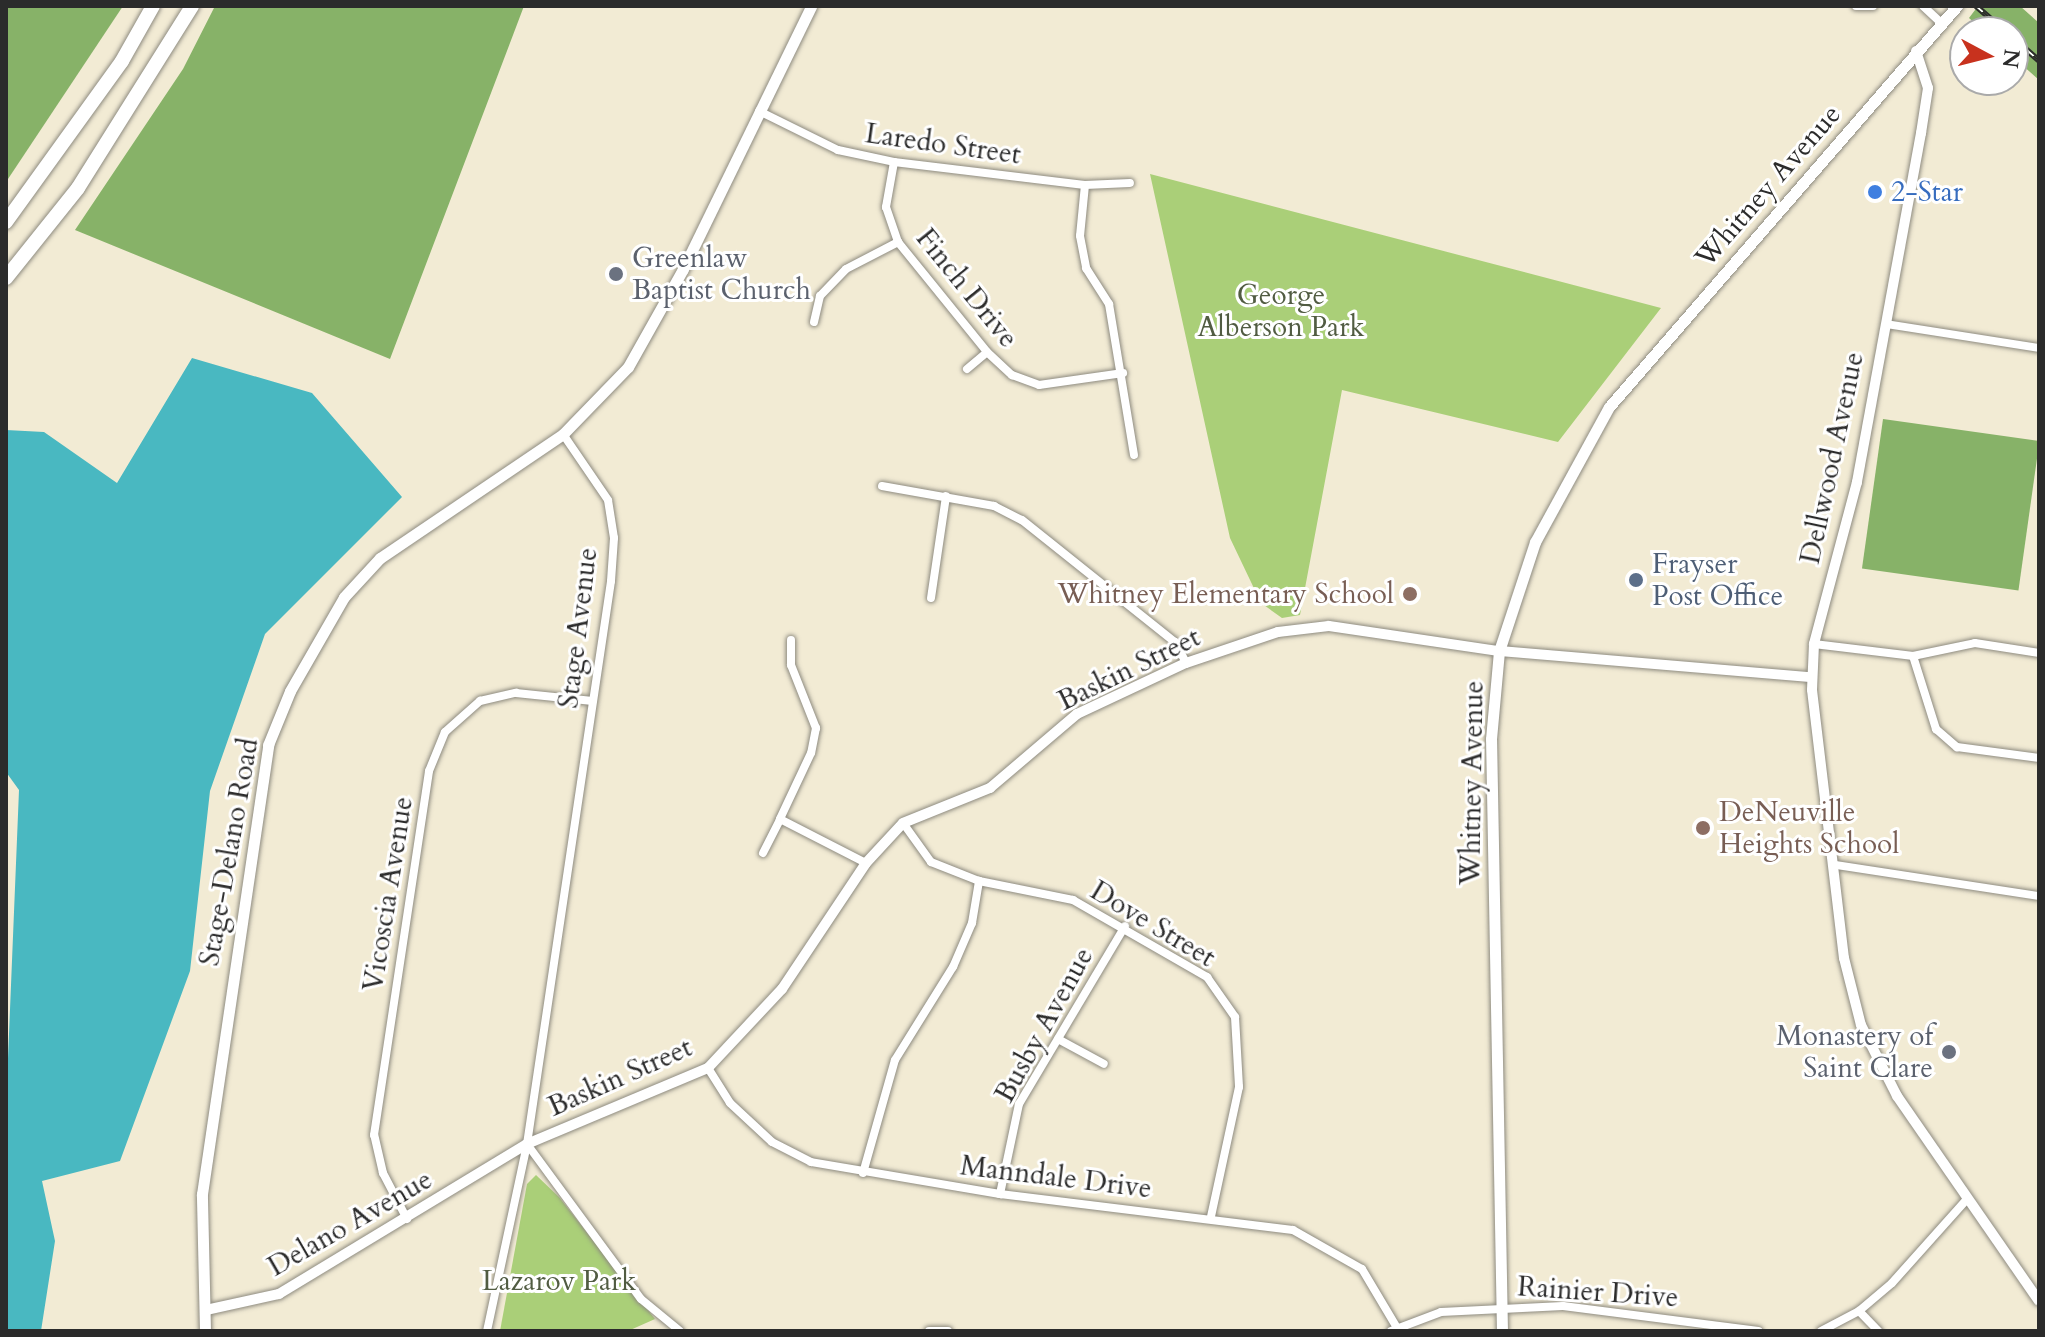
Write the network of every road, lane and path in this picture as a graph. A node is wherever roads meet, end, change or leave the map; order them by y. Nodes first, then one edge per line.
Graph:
1 (153, 6) edge
2 (192, 6) edge
3 (811, 6) edge
4 (1856, 6) edge
5 (1873, 6) edge
6 (1923, 6) edge
7 (1957, 6) edge
8 (1942, 24) junction
9 (1916, 51) junction
10 (759, 111) junction
11 (894, 162) junction
12 (1130, 183) dead end
13 (1085, 185) junction
14 (6, 222) edge
15 (898, 242) junction
16 (6, 278) edge
17 (814, 322) dead end
18 (1886, 324) junction
19 (2039, 348) edge
20 (987, 352) junction
21 (967, 369) dead end
22 (1123, 373) junction
23 (563, 434) junction
24 (1134, 455) dead end
25 (882, 486) dead end
26 (946, 496) junction
27 (931, 598) dead end
28 (791, 640) dead end
29 (1814, 644) junction
30 (1499, 651) junction
31 (2039, 653) edge
32 (1913, 656) junction
33 (1186, 663) junction
34 (1811, 677) junction
35 (593, 701) junction
36 (2039, 758) edge
37 (780, 819) junction
38 (903, 823) junction
39 (763, 853) dead end
40 (866, 863) junction
41 (1836, 865) junction
42 (979, 881) junction
43 (2039, 896) edge
44 (1125, 926) junction
45 (1058, 1039) junction
46 (1104, 1064) dead end
47 (708, 1068) junction
48 (527, 1144) junction
49 (863, 1173) junction
50 (1000, 1194) junction
51 (1967, 1199) junction
52 (1211, 1217) junction
53 (407, 1219) junction
54 (2039, 1301) edge
55 (1502, 1307) junction
56 (206, 1310) junction
57 (1859, 1311) junction
58 (1393, 1329) edge
59 (205, 1331) edge
60 (487, 1331) edge
61 (680, 1331) edge
62 (929, 1331) edge
63 (948, 1331) edge
64 (1502, 1331) edge
65 (1758, 1331) edge
66 (1821, 1331) edge
67 (1878, 1331) edge

1 - 14 highway
2 - 16 highway
3 - 10 main road
4 - 5 street
6 - 8 street
7 - 8 main road, Whitney Avenue
8 - 9 main road, Whitney Avenue
9 - 18 street, Dellwood Avenue
9 - 30 main road, Whitney Avenue
10 - 11 street, Laredo Street
10 - 23 main road
11 - 13 street, Laredo Street
11 - 15 street, Finch Drive
12 - 13 street, Laredo Street
13 - 22 street
15 - 17 street
15 - 20 street, Finch Drive
18 - 19 street
18 - 29 street, Dellwood Avenue
20 - 21 street
20 - 22 street, Finch Drive
22 - 24 street
23 - 35 street, Stage Avenue
23 - 56 main road, Stage-Delano Road
25 - 26 street
26 - 27 street
26 - 33 street
28 - 37 street
29 - 32 street
29 - 34 street, Dellwood Avenue
30 - 33 street, Baskin Street
30 - 34 street, Baskin Street
30 - 55 main road, Whitney Avenue
31 - 32 street
32 - 36 street
33 - 38 street, Baskin Street
34 - 41 street, Dellwood Avenue
35 - 48 street, Stage Avenue
35 - 53 street, Vicoscia Avenue
37 - 39 street
37 - 40 street
38 - 40 street, Baskin Street
38 - 42 street, Dove Street
40 - 47 street, Baskin Street
41 - 43 street
41 - 51 street, Dellwood Avenue
42 - 44 street, Dove Street
42 - 49 street
44 - 45 street, Busby Avenue
44 - 52 street, Dove Street
45 - 46 street
45 - 50 street, Busby Avenue
47 - 48 street, Baskin Street
47 - 49 street, Manndale Drive
48 - 53 street, Delano Avenue
48 - 60 street, Stage Avenue
48 - 61 street
49 - 50 street, Manndale Drive
50 - 52 street, Manndale Drive
51 - 54 street, Dellwood Avenue
51 - 57 street
52 - 58 street, Manndale Drive
53 - 56 street, Delano Avenue
55 - 58 street, Rainier Drive
55 - 64 main road, Whitney Avenue
55 - 65 street, Rainier Drive
56 - 59 main road
57 - 66 street
57 - 67 street
62 - 63 street

